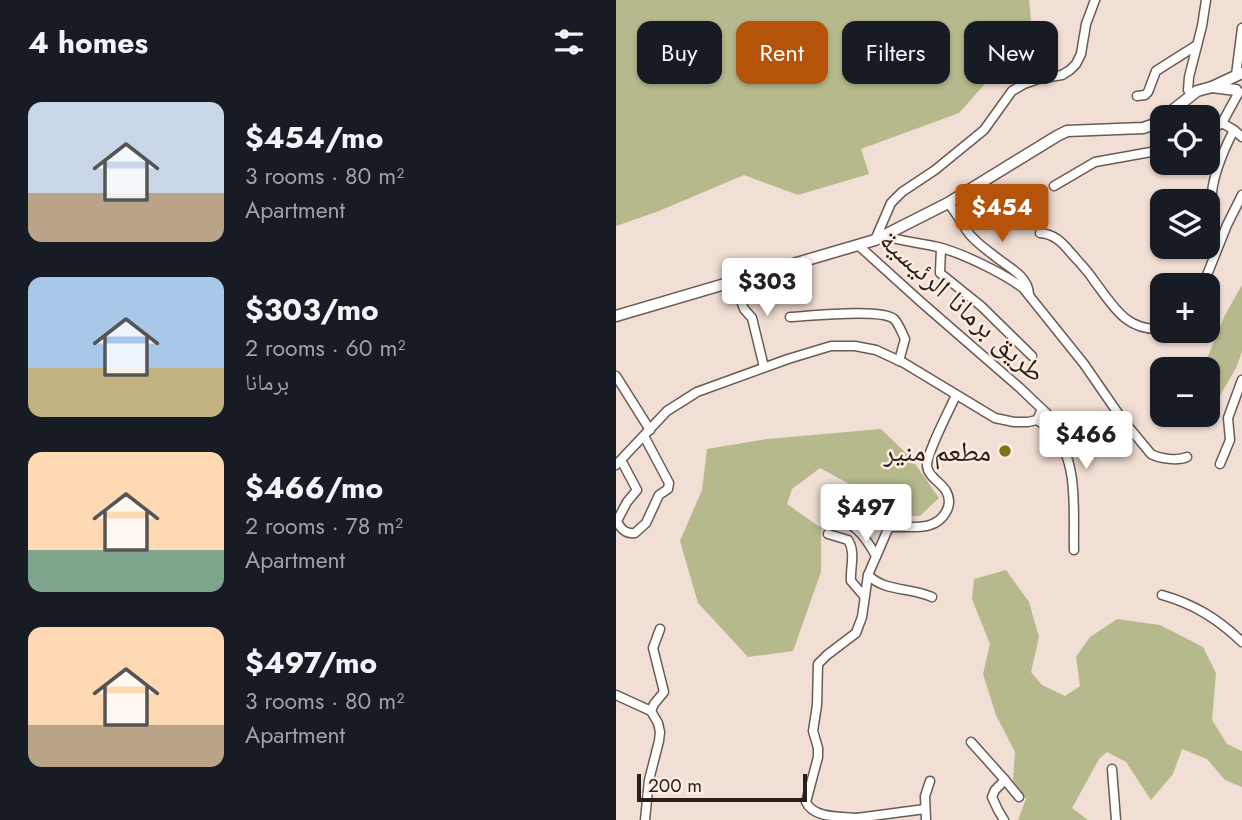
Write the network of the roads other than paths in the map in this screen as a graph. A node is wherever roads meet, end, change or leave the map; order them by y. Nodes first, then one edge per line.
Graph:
1 (1095, 0) edge
2 (1206, 0) edge
3 (1242, 28) edge
4 (1242, 34) edge
5 (1197, 45) junction
6 (1239, 54) junction
7 (1242, 65) edge
8 (1238, 75) edge
9 (1212, 87) junction
10 (1240, 92) edge
11 (1192, 94) junction
12 (1136, 96) dead end
13 (1179, 105) edge
14 (1222, 123) joint
15 (1150, 126) edge
16 (1234, 130) junction
17 (1242, 137) edge
18 (1150, 152) edge
19 (1054, 186) dead end
20 (1214, 189) edge
21 (1242, 195) edge
22 (948, 203) junction
23 (1040, 233) dead end
24 (879, 238) junction
25 (858, 245) junction
26 (941, 248) junction
27 (1208, 273) edge
28 (734, 281) junction
29 (1029, 294) junction
30 (616, 316) edge
31 (790, 317) dead end
32 (1150, 328) edge
33 (1032, 356) dead end
34 (898, 360) junction
35 (764, 367) junction
36 (616, 376) edge
37 (1242, 380) edge
38 (956, 395) junction
39 (1042, 409) junction
40 (1037, 420) junction
41 (647, 433) junction
42 (1075, 450) dead end
43 (1188, 457) dead end
44 (618, 462) edge
45 (1220, 464) dead end
46 (830, 514) dead end
47 (828, 534) dead end
48 (1074, 550) dead end
49 (876, 556) junction
50 (868, 575) junction
51 (1162, 595) dead end
52 (864, 596) junction
53 (932, 597) dead end
54 (660, 629) dead end
55 (1242, 642) edge
56 (616, 695) edge
57 (651, 711) junction
58 (971, 742) dead end
59 (1112, 769) dead end
60 (1005, 780) junction
61 (930, 781) dead end
62 (1019, 797) dead end
63 (925, 808) junction
64 (857, 819) edge
65 (645, 820) edge
66 (926, 820) edge
67 (1004, 820) edge
68 (1116, 820) edge

1 - 24 street
2 - 5 street
3 - 4 street
4 - 6 street
5 - 11 street
5 - 12 street
6 - 7 street
6 - 8 street
8 - 9 main road, طريق برمانا الرئيسية
8 - 10 main road
9 - 10 main road, طريق برمانا الرئيسية
9 - 11 main road, طريق برمانا الرئيسية
10 - 14 street
11 - 13 main road, طريق برمانا الرئيسية
14 - 16 street
15 - 22 main road, طريق برمانا الرئيسية
16 - 17 street
16 - 20 street
18 - 19 street
21 - 27 street
22 - 24 main road, طريق برمانا الرئيسية
22 - 29 street
23 - 32 street
24 - 25 main road, طريق برمانا الرئيسية
24 - 26 street
25 - 28 main road
25 - 39 street, طريق برمانا الرئيسية
26 - 29 street
26 - 33 street
28 - 30 main road
28 - 35 street
29 - 43 street
31 - 34 street
34 - 35 street, طريق برمانا الرئيسية
34 - 38 street, طريق برمانا الرئيسية
35 - 41 street, طريق برمانا الرئيسية
36 - 41 street
37 - 45 street
38 - 40 street, طريق برمانا الرئيسية
38 - 49 street
39 - 40 street, طريق برمانا الرئيسية
39 - 42 street
40 - 48 street
41 - 44 street, طريق برمانا الرئيسية
41 - 44 street
46 - 49 street
47 - 52 street
49 - 50 street
50 - 52 street
50 - 53 street
51 - 55 street
52 - 64 street
54 - 57 street
56 - 57 street
57 - 65 street
58 - 60 street
59 - 68 street
60 - 62 street
60 - 67 street
61 - 63 street
63 - 64 street
63 - 66 street

